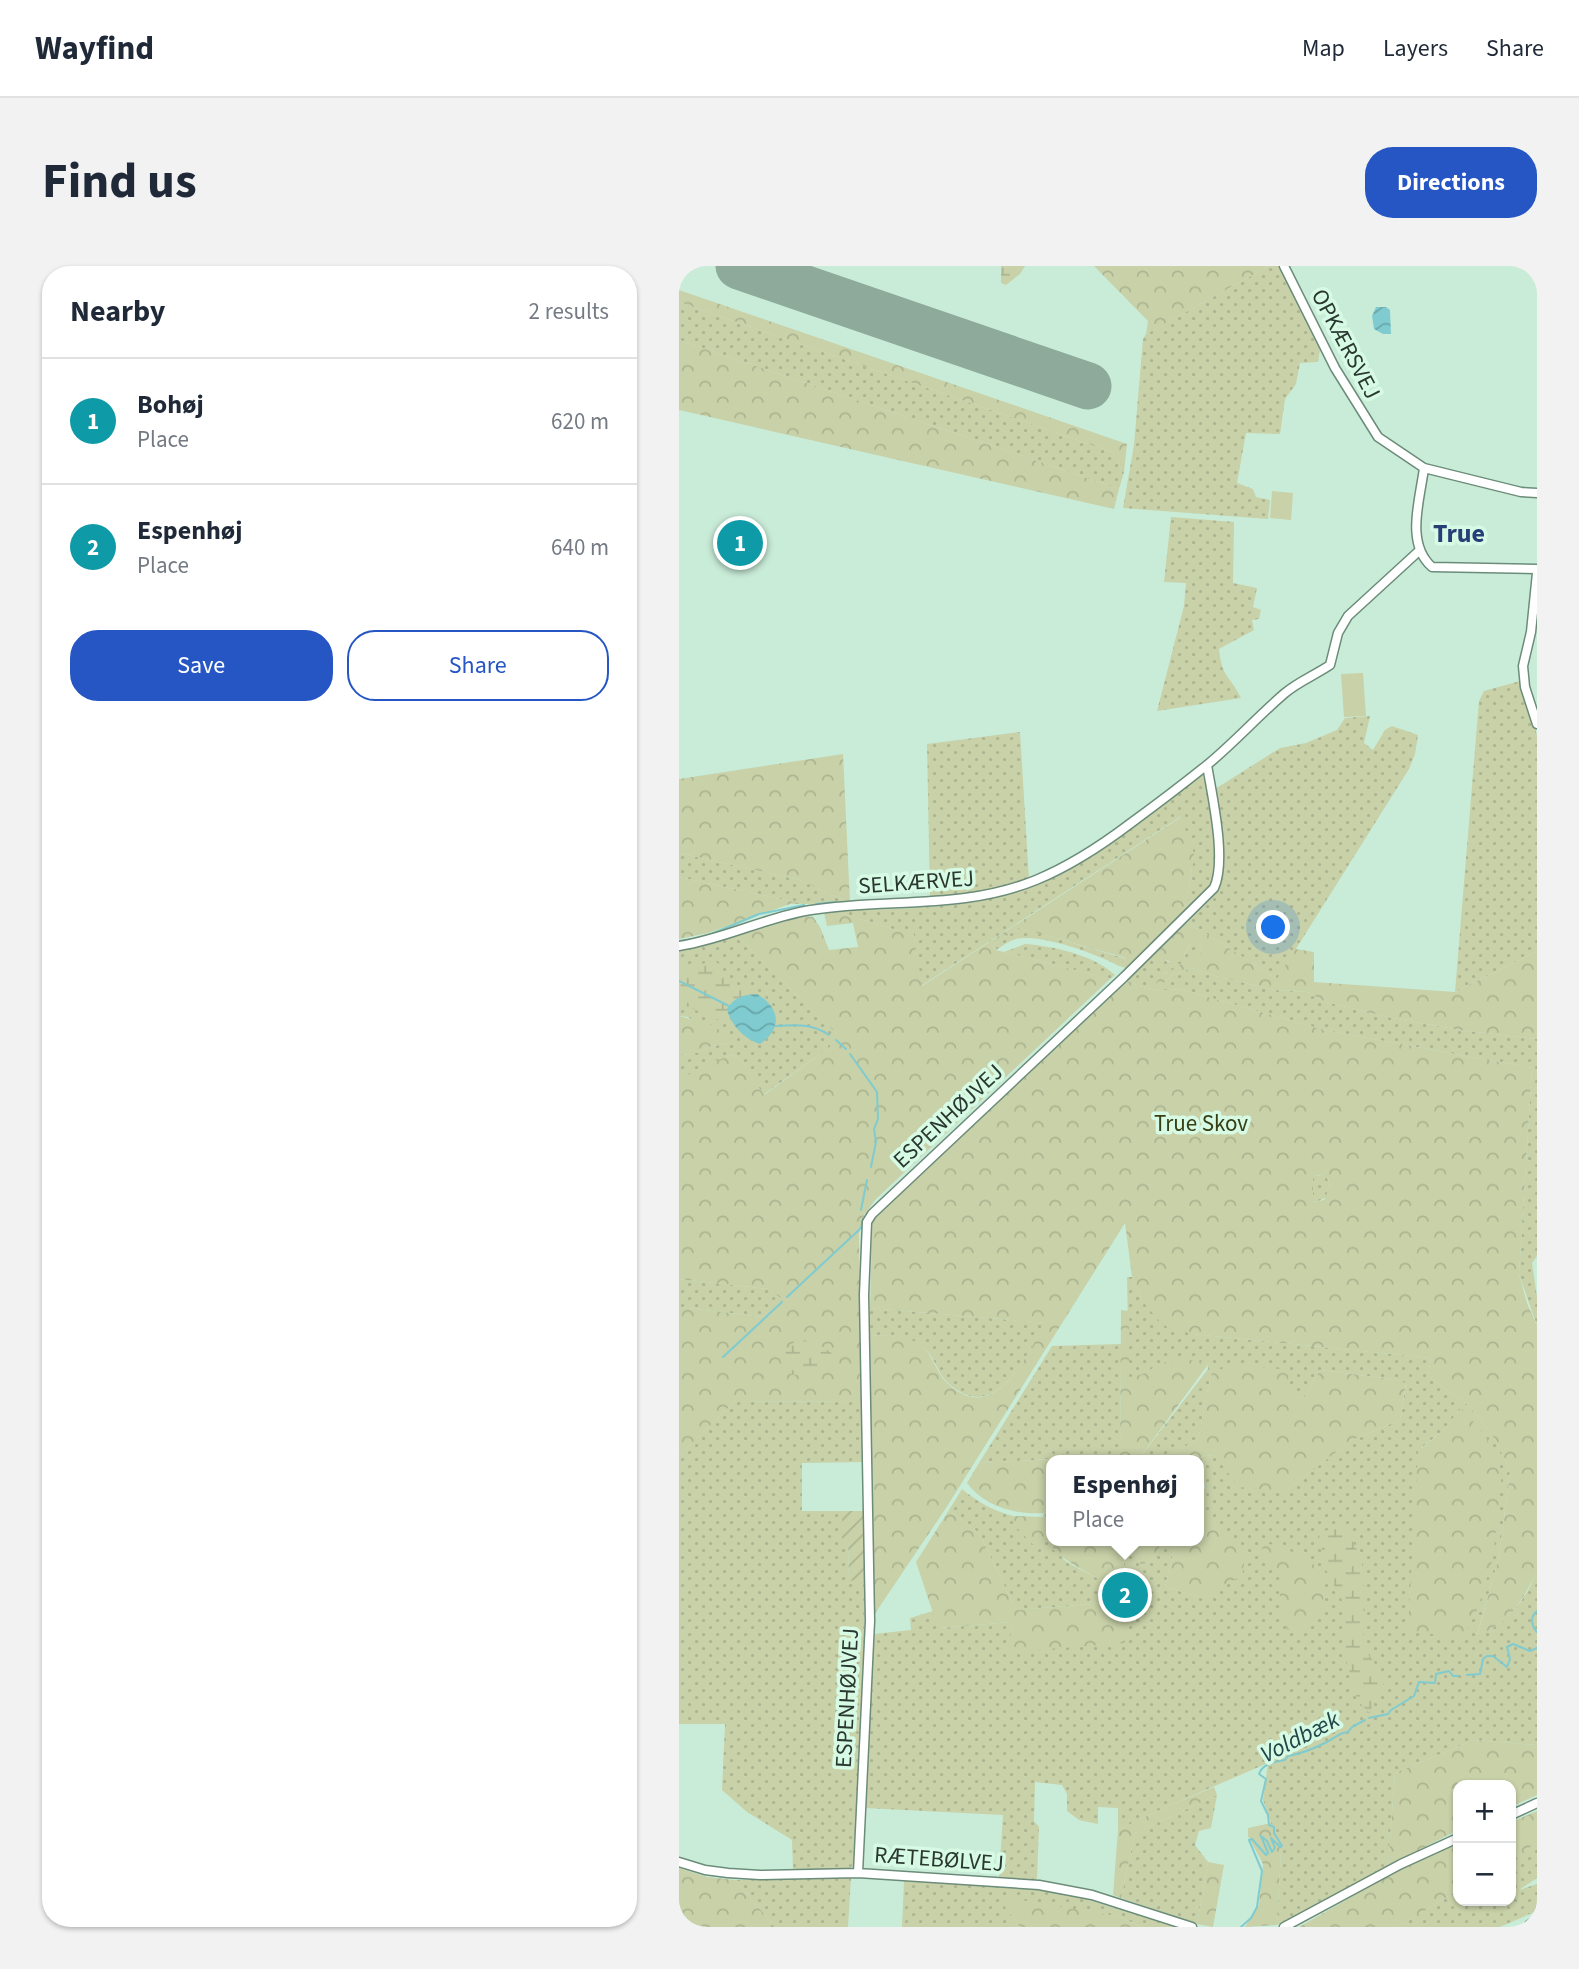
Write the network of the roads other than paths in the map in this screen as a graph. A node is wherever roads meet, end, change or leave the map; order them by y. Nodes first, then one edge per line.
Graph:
1 (1284, 266) edge
2 (1424, 468) junction
3 (1537, 492) edge
4 (1420, 550) junction
5 (1537, 571) edge
6 (1537, 724) edge
7 (1207, 765) junction
8 (679, 946) edge
9 (1537, 1803) edge
10 (1516, 1813) edge
11 (1453, 1840) edge
12 (679, 1862) edge
13 (858, 1873) junction
14 (1192, 1927) edge
15 (1284, 1927) edge

1 - 2 street, OPKÆRSVEJ
2 - 3 street
2 - 4 street
4 - 5 street
4 - 7 street
5 - 6 street
7 - 8 street, SELKÆRVEJ
7 - 13 street, ESPENHØJVEJ
9 - 10 street
11 - 15 street
12 - 13 street, RÆTEBØLVEJ
13 - 14 street, RÆTEBØLVEJ

